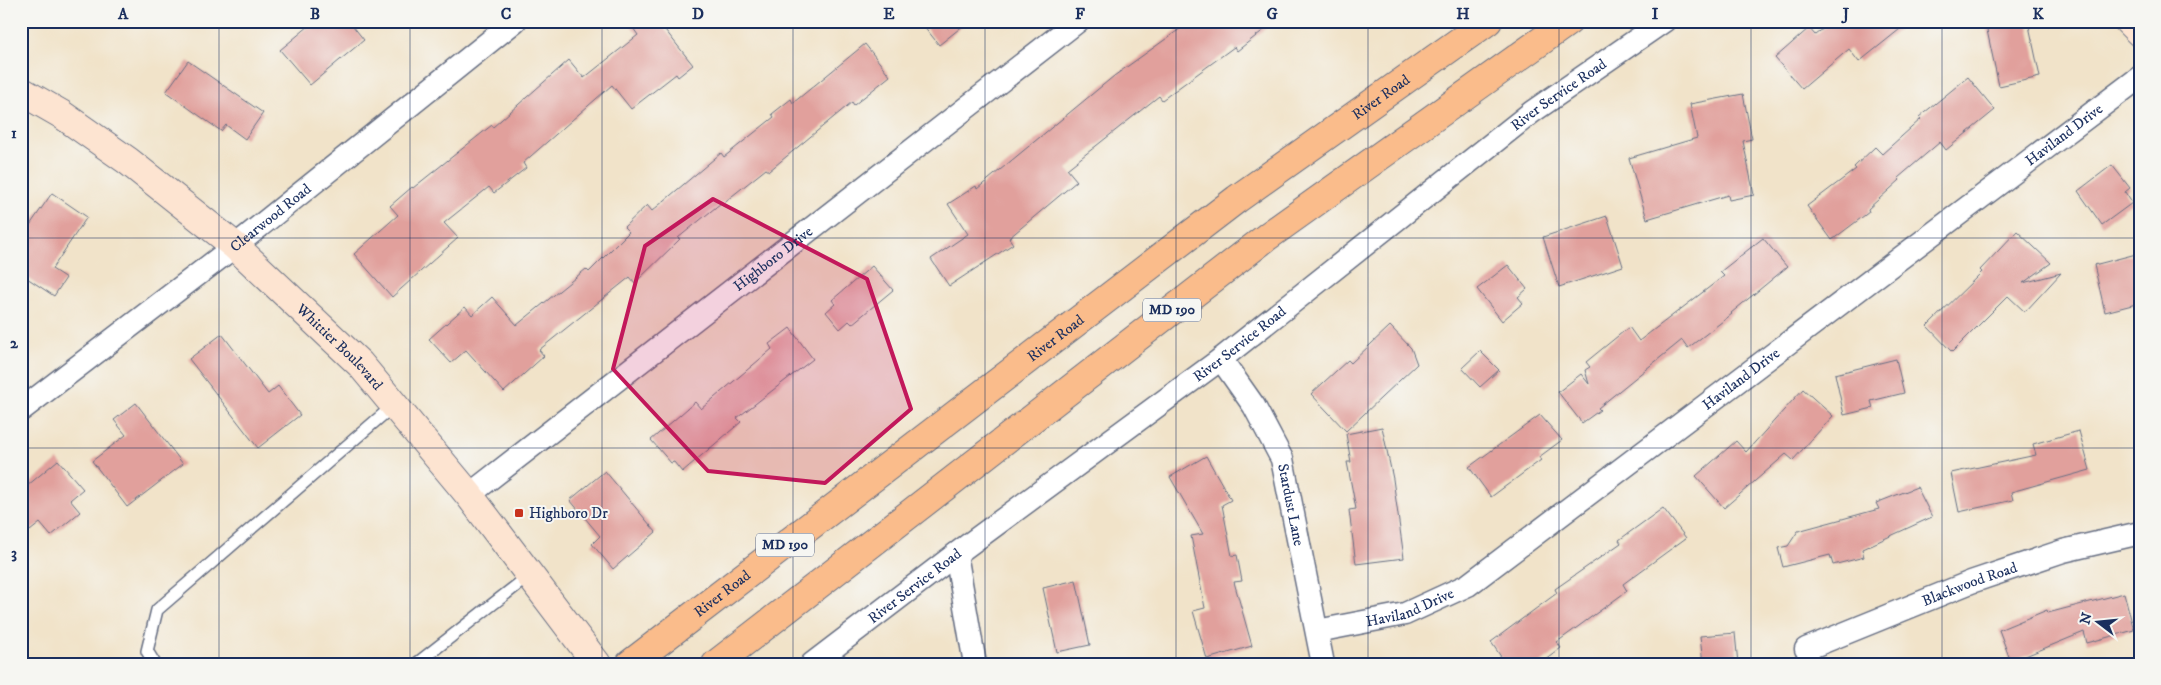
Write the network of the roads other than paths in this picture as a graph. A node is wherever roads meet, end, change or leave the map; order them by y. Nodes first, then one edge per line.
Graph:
1 (515, 21) edge
2 (1488, 21) edge
3 (1569, 21) edge
4 (1664, 21) edge
5 (2128, 21) edge
6 (1076, 22) edge
7 (2140, 33) edge
8 (2140, 77) edge
9 (21, 91) edge
10 (235, 246) junction
11 (1221, 360) junction
12 (394, 406) junction
13 (21, 410) edge
14 (469, 495) junction
15 (2140, 533) edge
16 (956, 554) junction
17 (530, 575) junction
18 (1317, 631) junction
19 (1806, 649) dead end
20 (155, 664) edge
21 (416, 664) edge
22 (597, 664) edge
23 (630, 664) edge
24 (716, 664) edge
25 (812, 664) edge
26 (975, 664) edge
27 (1323, 664) edge

1 - 10 street, Clearwood Road
2 - 23 main road, River Road / MD 190
3 - 24 main road, MD 190
4 - 11 street, River Service Road
5 - 7 street
6 - 14 street, Highboro Drive
8 - 18 street, Haviland Drive
9 - 10 street, Whittier Boulevard
10 - 12 street, Whittier Boulevard
10 - 13 street, Clearwood Road
11 - 16 street, River Service Road
11 - 18 street, Stardust Lane
12 - 14 street, Whittier Boulevard
12 - 20 lane
14 - 17 street, Whittier Boulevard
15 - 19 street, Blackwood Road
16 - 25 street, River Service Road
16 - 26 street
17 - 21 lane
17 - 22 street, Whittier Boulevard
18 - 27 street, Stardust Lane

